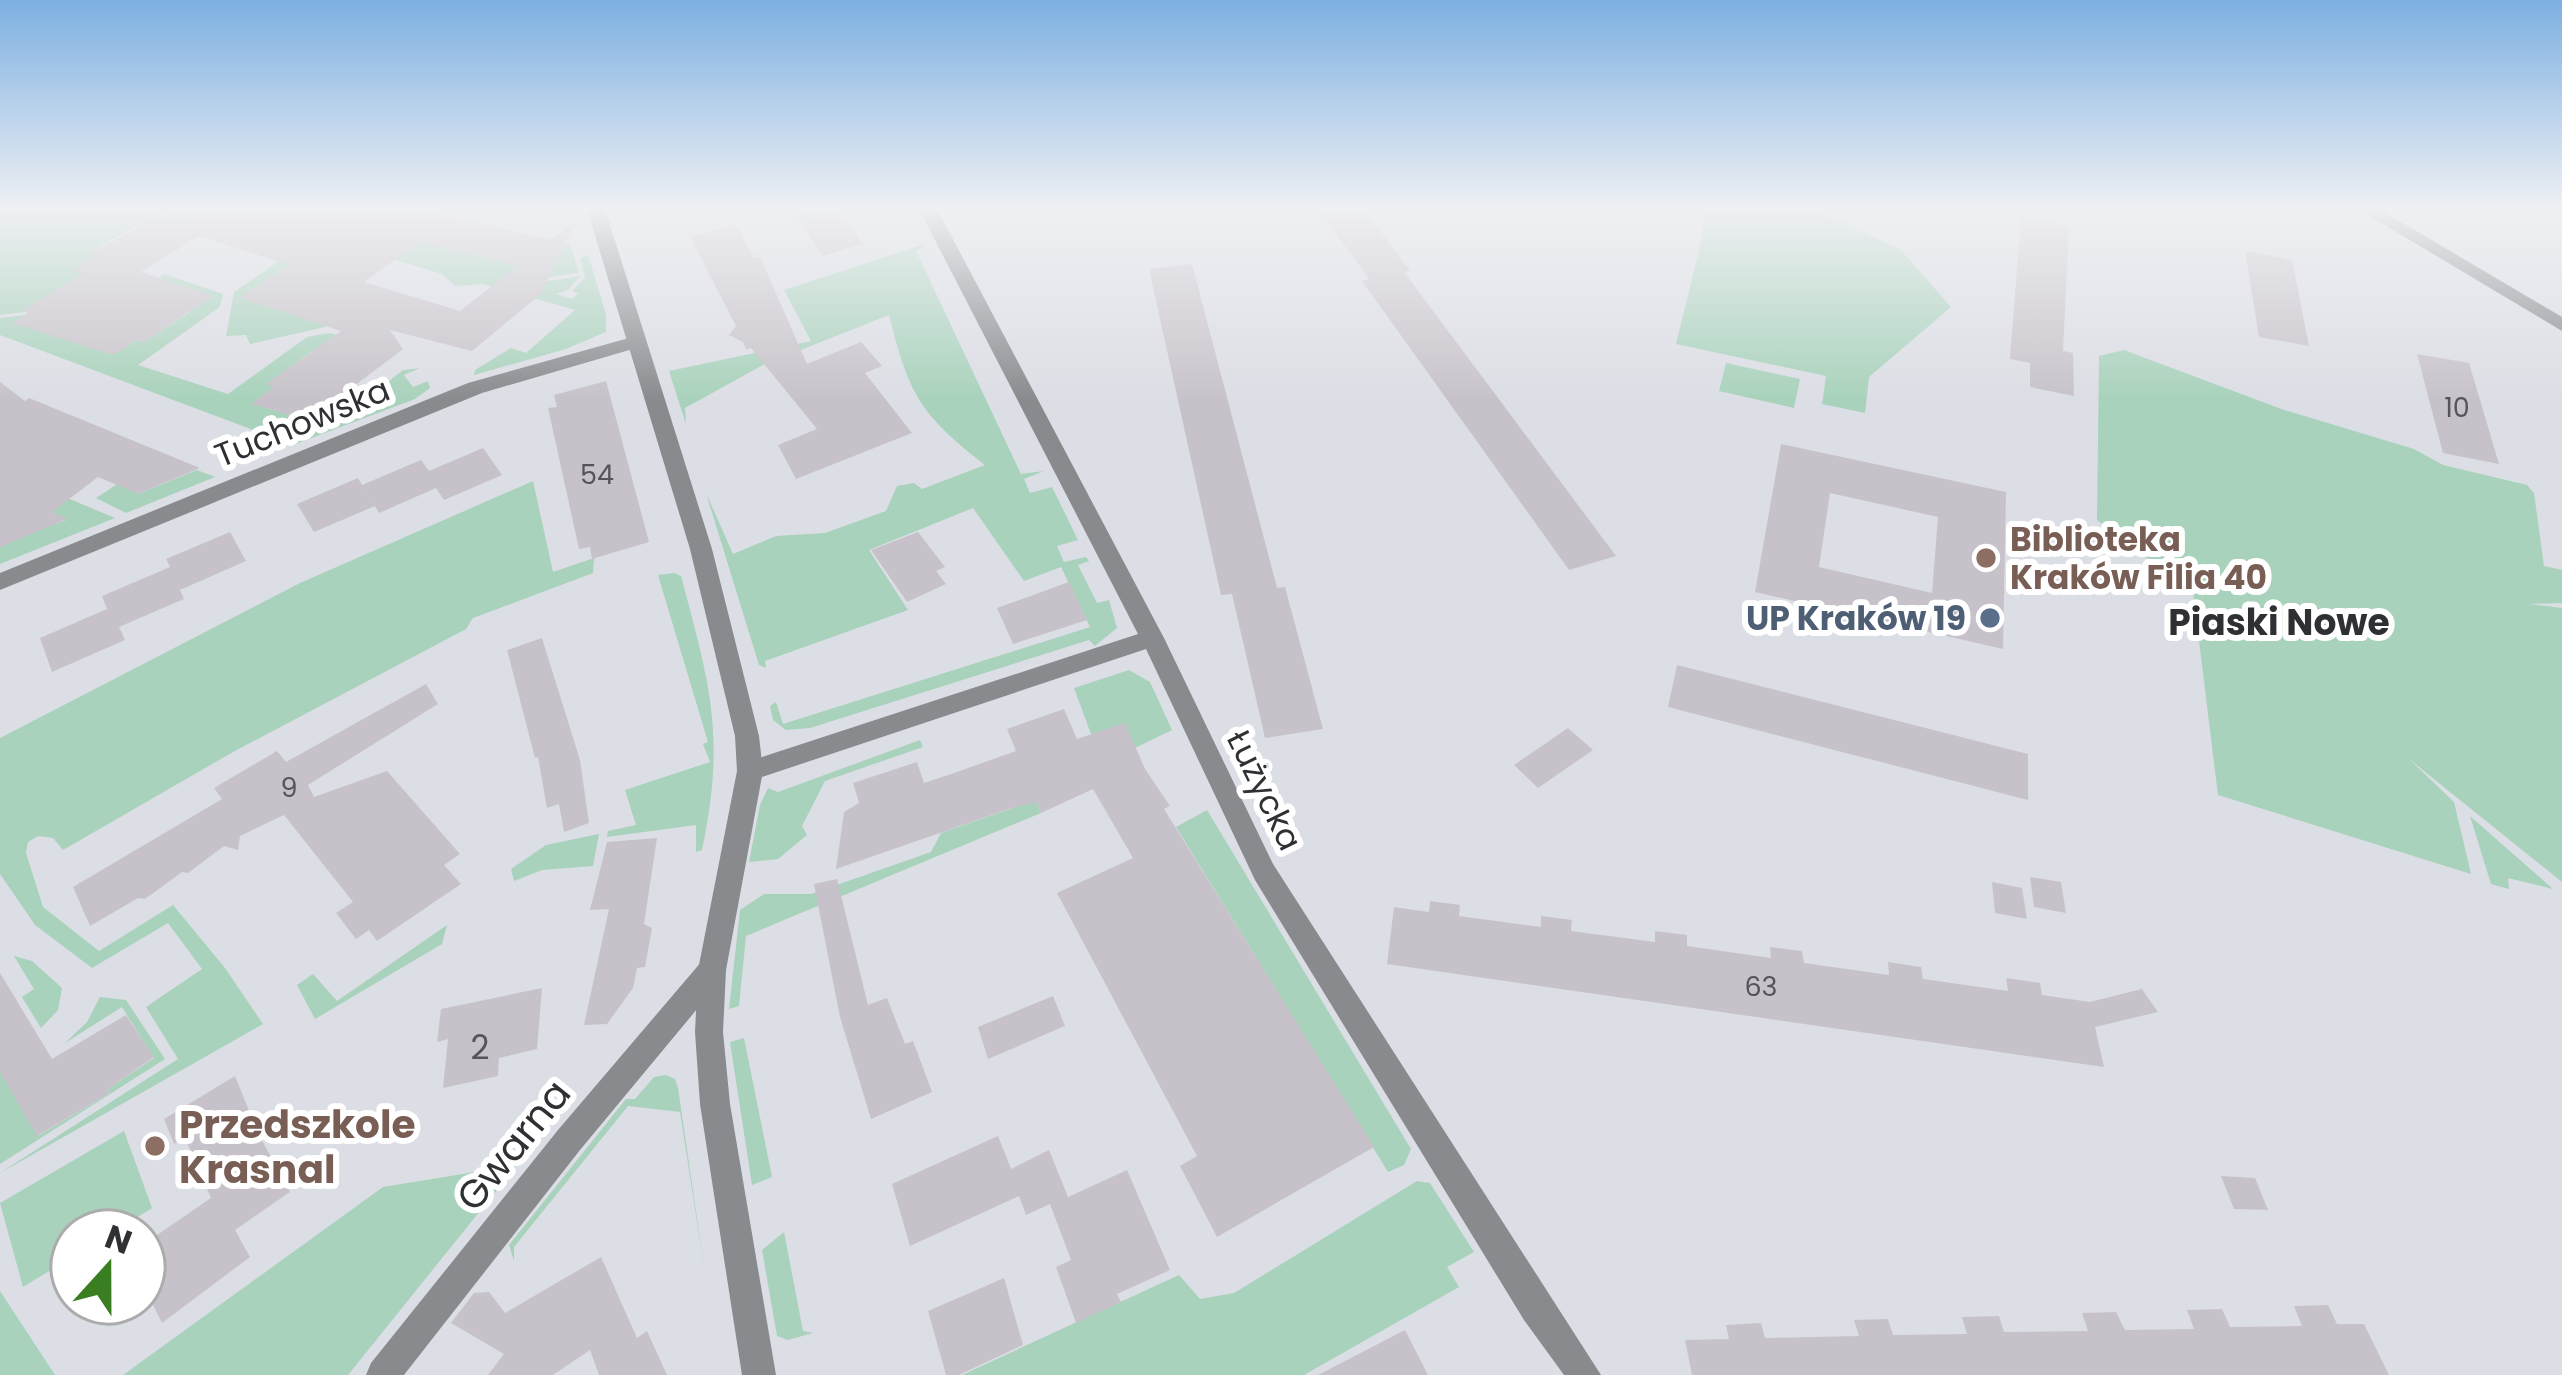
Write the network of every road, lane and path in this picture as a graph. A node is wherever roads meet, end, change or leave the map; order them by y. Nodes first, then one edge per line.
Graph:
1 (615, 273) edge
2 (962, 273) edge
3 (2475, 273) edge
4 (2562, 325) edge
5 (636, 342) junction
6 (0, 582) edge
7 (1152, 638) junction
8 (750, 771) junction
9 (712, 970) junction
10 (659, 1033) junction
11 (710, 1040) junction
12 (383, 1375) edge
13 (759, 1375) edge
14 (1584, 1375) edge

1 - 5 street
2 - 7 street, Łużycka
3 - 4 street
5 - 6 street, Tuchowska
5 - 8 street
7 - 8 street
7 - 14 street, Łużycka
8 - 9 street
9 - 10 street, Gwarna
9 - 11 street
10 - 11 street
10 - 12 street, Gwarna
11 - 13 street

